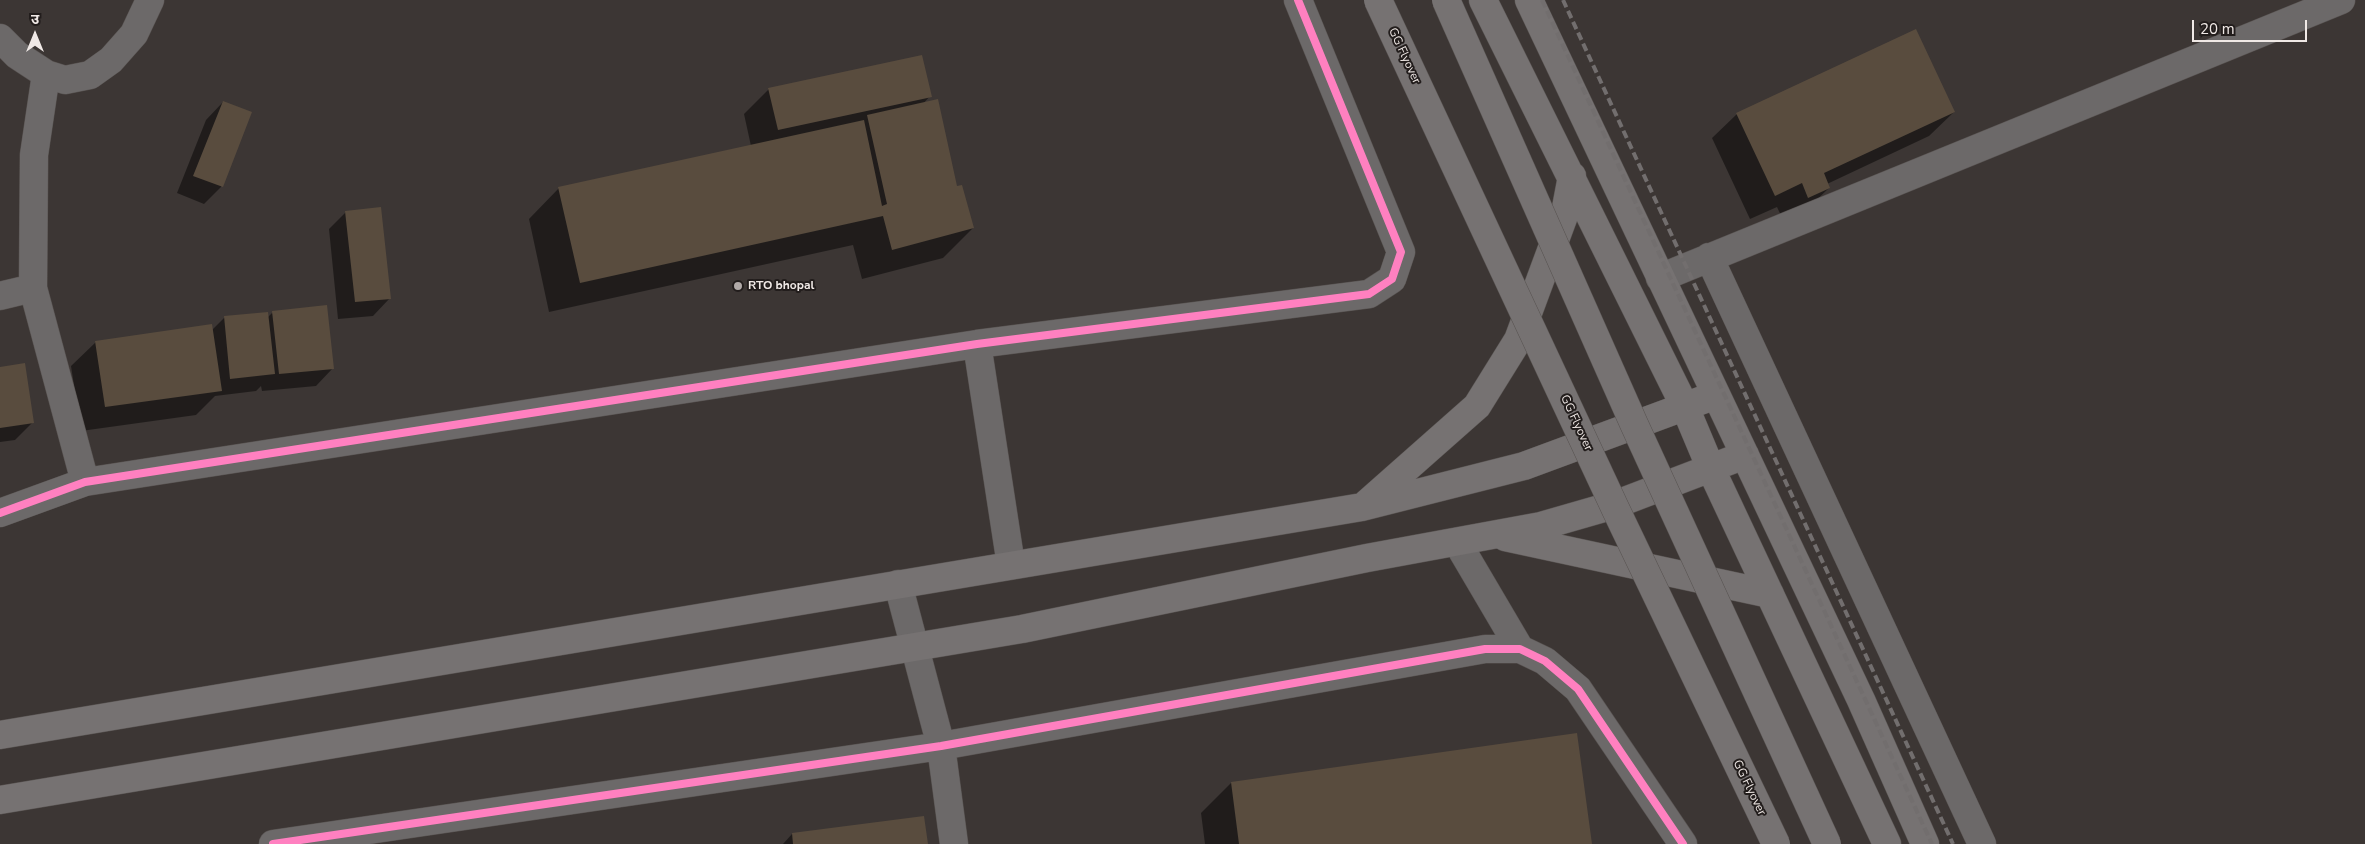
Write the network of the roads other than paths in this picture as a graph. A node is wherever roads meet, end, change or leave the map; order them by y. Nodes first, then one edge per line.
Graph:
1 (150, 0) edge
2 (1298, 0) edge
3 (1378, 0) edge
4 (1446, 0) edge
5 (1484, 0) edge
6 (1529, 0) edge
7 (2341, 0) edge
8 (0, 38) edge
9 (46, 74) junction
10 (1572, 176) junction
11 (1709, 257) junction
12 (1660, 278) junction
13 (32, 288) junction
14 (0, 296) edge
15 (977, 344) junction
16 (1716, 395) junction
17 (1685, 407) junction
18 (1745, 455) junction
19 (1711, 468) junction
20 (85, 482) junction
21 (1362, 507) junction
22 (0, 513) edge
23 (1492, 535) junction
24 (1457, 542) junction
25 (1011, 565) junction
26 (898, 584) junction
27 (1770, 594) junction
28 (914, 647) junction
29 (1520, 649) junction
30 (0, 735) edge
31 (941, 746) junction
32 (0, 800) edge
33 (273, 844) edge
34 (954, 844) edge
35 (1683, 844) edge
36 (1776, 844) edge
37 (1827, 844) edge
38 (1887, 844) edge
39 (1925, 844) edge
40 (1982, 844) edge

1 - 9 street
2 - 15 street
3 - 36 main road, GG Flyover, bridge
4 - 37 main road, bridge
5 - 10 main road
6 - 12 main road
7 - 11 street
8 - 9 street
9 - 13 street
10 - 17 main road
10 - 21 main road
11 - 12 street
11 - 40 street
12 - 16 main road
13 - 14 street
13 - 20 street
15 - 20 street
15 - 25 street
16 - 17 main road
16 - 18 main road
17 - 19 main road
17 - 21 main road
18 - 19 main road
18 - 39 main road
19 - 23 main road
19 - 27 main road
20 - 22 street
21 - 25 main road
23 - 24 main road
23 - 27 main road
24 - 28 main road
24 - 29 street
25 - 26 main road
26 - 28 street
26 - 30 main road
27 - 38 main road
28 - 31 street
28 - 32 main road
29 - 31 street
29 - 35 street
31 - 33 street
31 - 34 street

